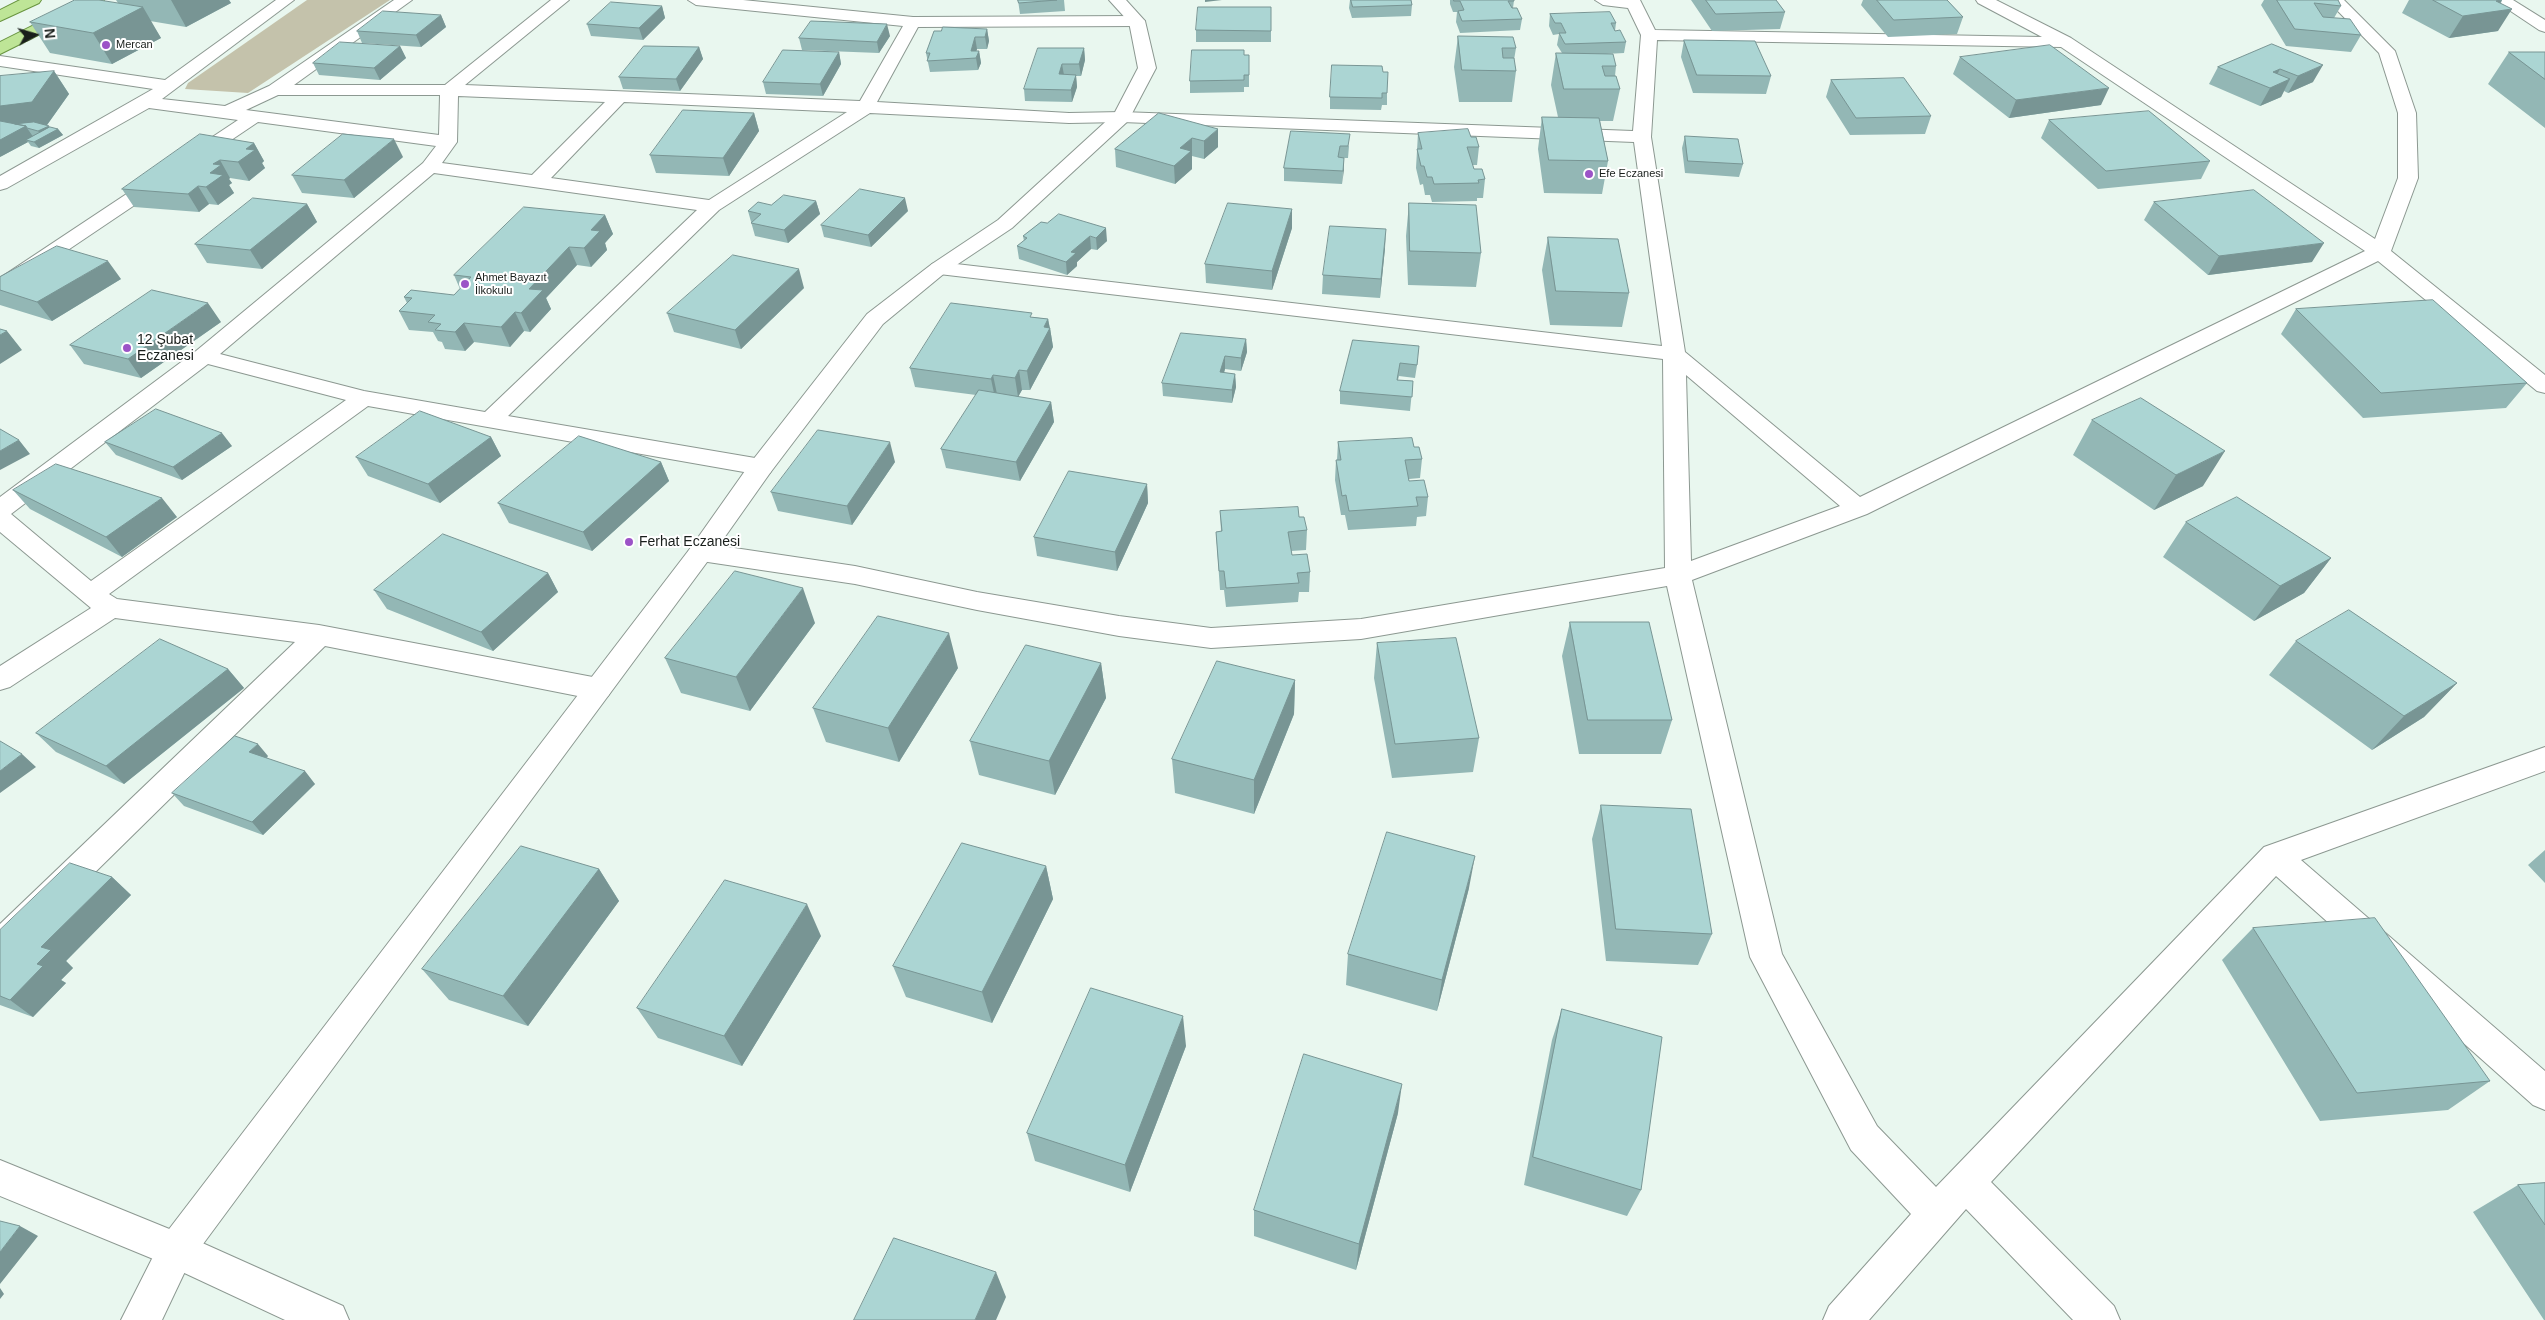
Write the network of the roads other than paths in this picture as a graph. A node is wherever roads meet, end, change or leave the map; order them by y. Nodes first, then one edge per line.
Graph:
1 (33, 0) edge
2 (96, 0) edge
3 (286, 0) edge
4 (404, 0) edge
5 (561, 0) edge
6 (696, 0) edge
7 (885, 0) edge
8 (1117, 0) edge
9 (1603, 0) edge
10 (1984, 0) edge
11 (2335, 0) edge
12 (2502, 0) edge
13 (716, 1) edge
14 (1633, 2) edge
15 (0, 16) edge
16 (864, 18) junction
17 (1137, 21) junction
18 (912, 22) junction
19 (2545, 27) edge
20 (1649, 35) junction
21 (2065, 42) junction
22 (0, 50) edge
23 (0, 61) edge
24 (168, 86) junction
25 (275, 90) junction
26 (449, 90) junction
27 (619, 97) junction
28 (146, 102) junction
29 (866, 107) junction
30 (227, 112) junction
31 (1122, 117) junction
32 (252, 118) junction
33 (1642, 137) junction
34 (448, 142) junction
35 (430, 168) junction
36 (536, 182) junction
37 (0, 184) edge
38 (712, 206) junction
39 (2380, 252) junction
40 (939, 268) junction
41 (0, 287) edge
42 (1674, 354) junction
43 (204, 356) junction
44 (2545, 386) edge
45 (364, 398) junction
46 (490, 419) junction
47 (761, 467) junction
48 (1858, 508) junction
49 (0, 509) edge
50 (0, 518) edge
51 (701, 552) junction
52 (1678, 575) junction
53 (101, 602) junction
54 (319, 635) junction
55 (0, 680) edge
56 (598, 689) junction
57 (2545, 759) edge
58 (2275, 856) junction
59 (0, 945) edge
60 (2545, 1093) edge
61 (0, 1178) edge
62 (1966, 1182) junction
63 (1936, 1214) junction
64 (176, 1250) junction
65 (141, 1320) edge
66 (329, 1320) edge
67 (1843, 1320) edge
68 (2100, 1320) edge

1 - 15 main road
2 - 22 main road
3 - 24 street
4 - 25 street
5 - 26 street
6 - 13 street
7 - 16 street
8 - 17 street
9 - 14 street
10 - 21 street
11 - 39 street
12 - 19 street
13 - 16 street
14 - 20 street
16 - 18 street
17 - 18 street
17 - 31 street
18 - 29 street
20 - 21 street
20 - 33 street
21 - 39 street
23 - 24 street
24 - 28 street
25 - 26 street
25 - 30 street
26 - 27 street
26 - 34 street
27 - 29 street
27 - 36 street
28 - 30 street
28 - 37 street
29 - 31 street
29 - 38 street
30 - 32 street
31 - 33 street
31 - 40 street
32 - 34 street
32 - 41 street
33 - 42 street
34 - 35 street
35 - 36 street
35 - 43 street
36 - 38 street
38 - 46 street
39 - 44 street
39 - 48 street
40 - 42 street
40 - 47 street
42 - 48 street
42 - 52 street
43 - 45 street
43 - 49 street
45 - 46 street
45 - 53 street
46 - 47 street
47 - 51 street
48 - 52 street
50 - 53 street
51 - 52 street
51 - 56 street
52 - 63 street
53 - 54 street
53 - 55 street
54 - 56 street
54 - 59 street
56 - 64 street
57 - 58 street
58 - 60 street
58 - 62 street
61 - 64 street
62 - 63 street
62 - 68 street
63 - 67 street
64 - 65 street
64 - 66 street

